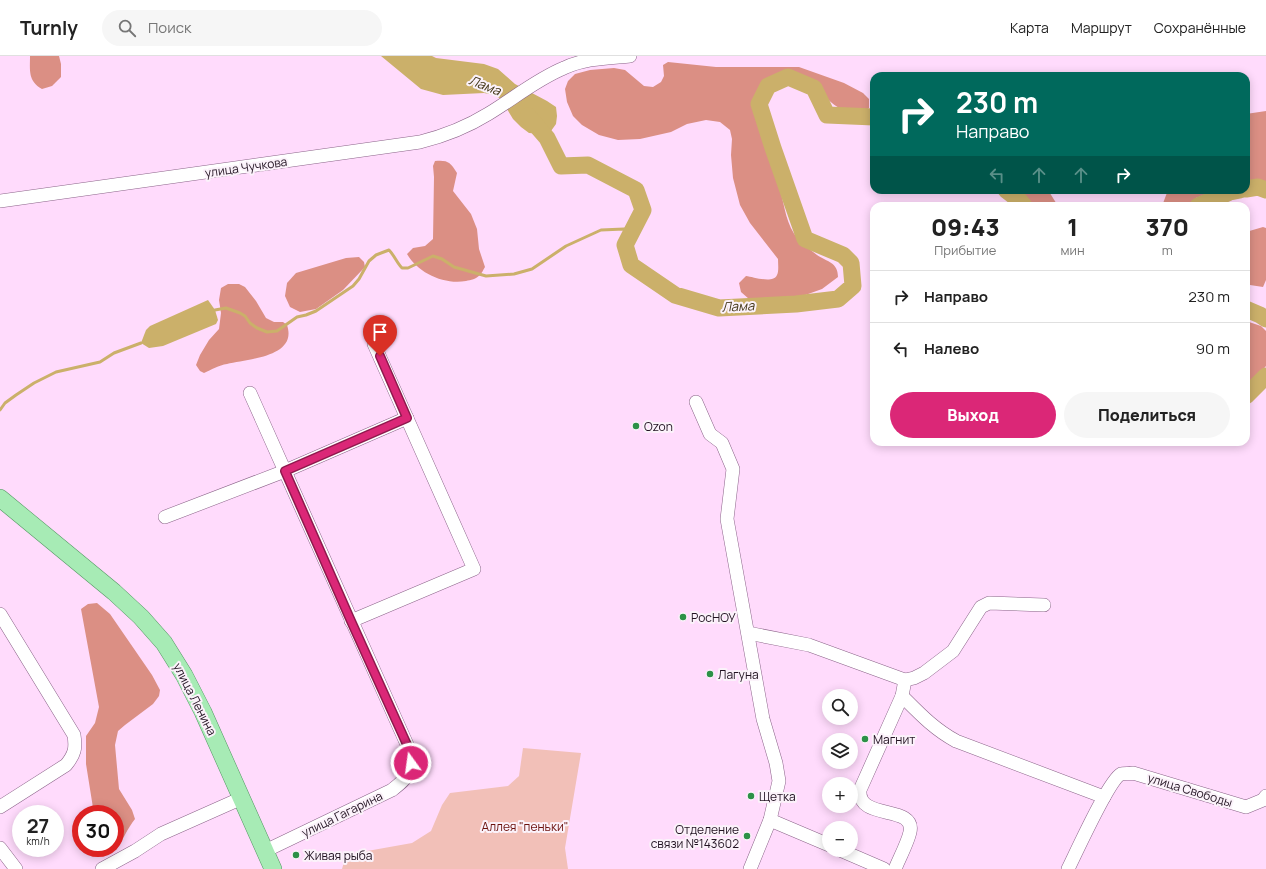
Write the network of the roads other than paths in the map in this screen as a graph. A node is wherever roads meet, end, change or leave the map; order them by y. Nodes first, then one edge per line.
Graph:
1 (630, 56) edge
2 (0, 201) edge
3 (374, 344) dead end
4 (250, 393) dead end
5 (696, 402) dead end
6 (407, 418) junction
7 (285, 471) junction
8 (0, 498) edge
9 (165, 517) dead end
10 (1044, 605) dead end
11 (0, 614) edge
12 (351, 621) junction
13 (748, 633) junction
14 (905, 680) junction
15 (902, 696) junction
16 (1266, 796) edge
17 (1104, 797) junction
18 (242, 798) junction
19 (0, 807) edge
20 (770, 820) junction
21 (822, 842) edge
22 (0, 848) edge
23 (265, 851) junction
24 (856, 857) edge
25 (16, 869) edge
26 (102, 869) edge
27 (273, 869) edge
28 (750, 869) edge
29 (884, 869) edge
30 (895, 869) edge
31 (1068, 869) edge

1 - 2 street, улица Чучкова
3 - 6 street
4 - 7 street, улица Гагарина
5 - 13 street
6 - 7 street
6 - 12 street
7 - 9 street
7 - 12 street, улица Гагарина
8 - 18 main road, улица Ленина
10 - 14 street
11 - 19 street
12 - 23 street, улица Гагарина
13 - 14 street
13 - 20 street
14 - 15 street
15 - 17 street
15 - 30 street
16 - 17 street, улица Свободы
17 - 31 street
18 - 23 main road, улица Ленина
18 - 26 street
20 - 21 street
20 - 28 street
22 - 25 street
23 - 27 main road, улица Ленина
24 - 29 street

